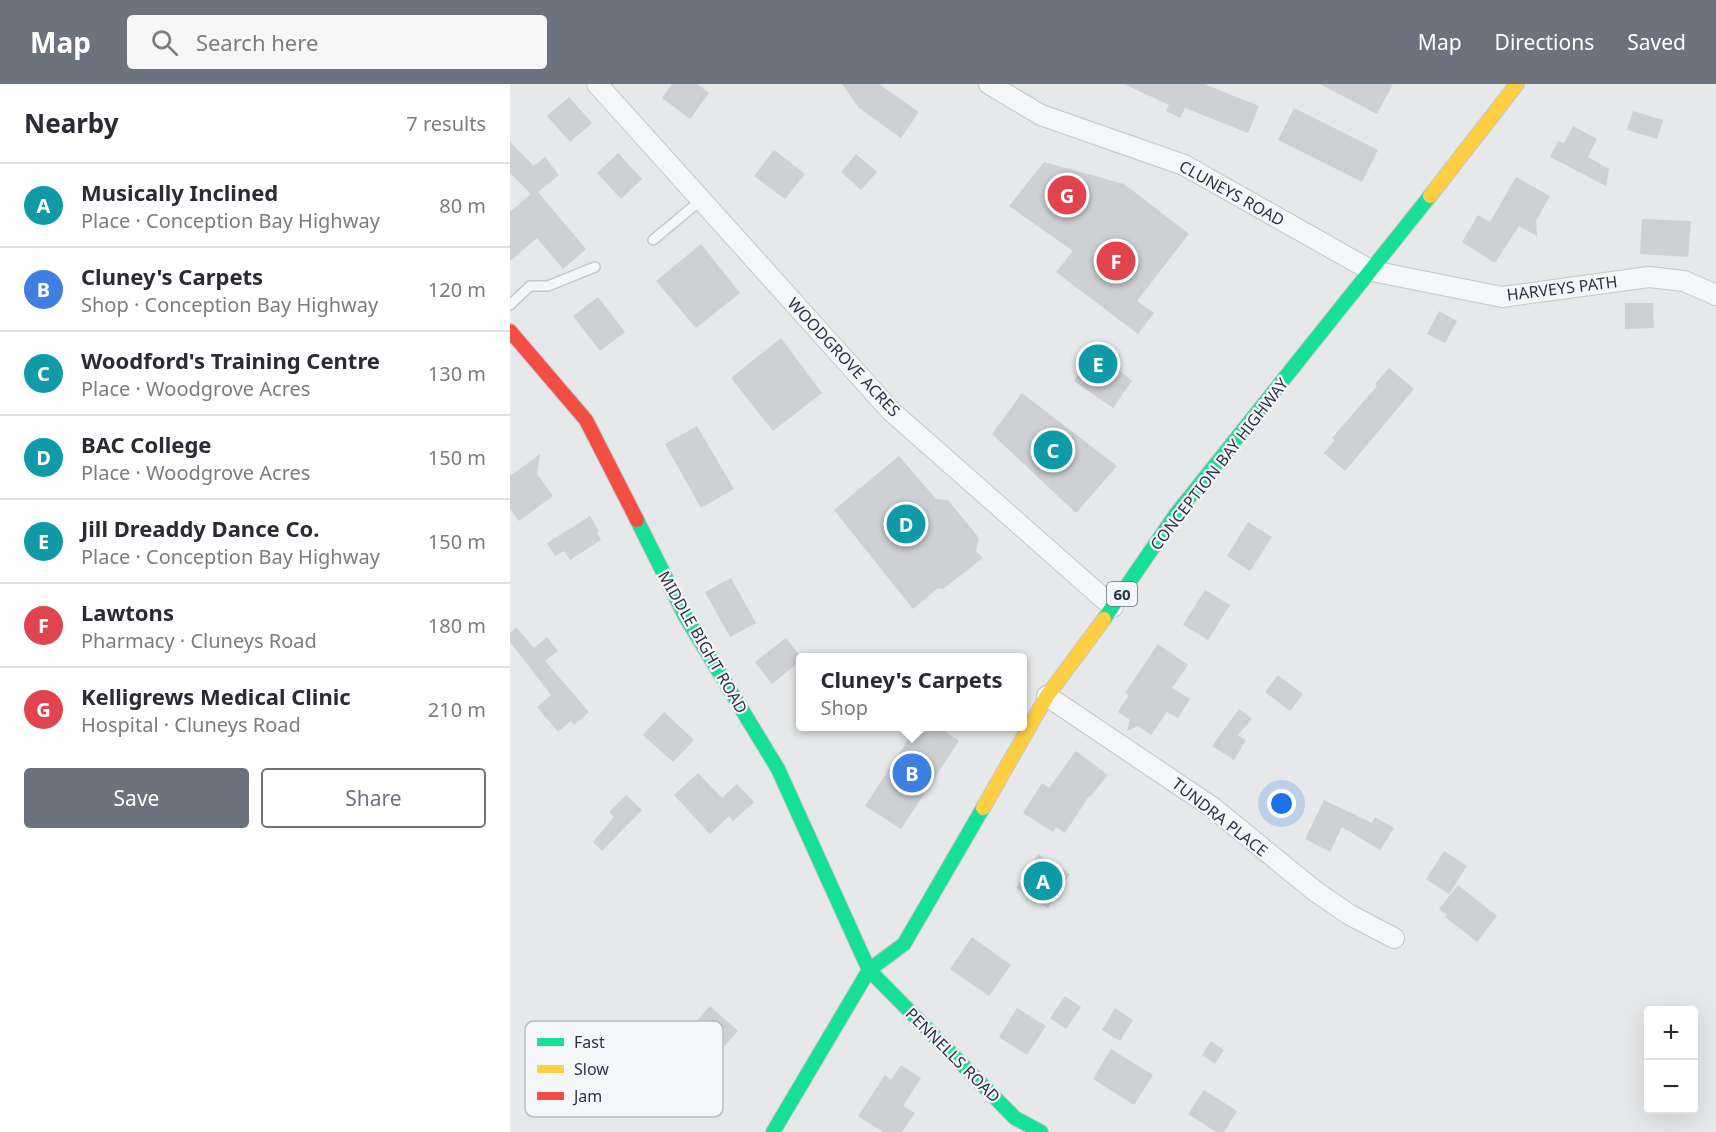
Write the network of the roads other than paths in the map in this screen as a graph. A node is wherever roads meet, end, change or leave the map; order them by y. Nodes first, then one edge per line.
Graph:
1 (597, 84) edge
2 (989, 84) edge
3 (1517, 84) edge
4 (701, 200) junction
5 (653, 240) dead end
6 (595, 267) dead end
7 (1372, 271) junction
8 (1716, 295) edge
9 (510, 305) edge
10 (510, 331) edge
11 (1113, 607) junction
12 (1047, 696) junction
13 (1027, 731) edge
14 (1027, 731) edge
15 (1394, 938) dead end
16 (869, 970) junction
17 (773, 1132) edge
18 (1041, 1132) edge

1 - 4 street, WOODGROVE ACRES
2 - 7 street, CLUNEYS ROAD
3 - 7 main road, CONCEPTION BAY HIGHWAY / 60
4 - 5 lane
4 - 11 street, WOODGROVE ACRES
6 - 9 lane
7 - 8 street, HARVEYS PATH
7 - 11 main road, CONCEPTION BAY HIGHWAY / 60
10 - 16 main road, MIDDLE BIGHT ROAD
11 - 12 main road, CONCEPTION BAY HIGHWAY / 60
12 - 13 main road, CONCEPTION BAY HIGHWAY / 60
12 - 15 street, TUNDRA PLACE
14 - 16 main road, CONCEPTION BAY HIGHWAY / 60
16 - 17 main road, CONCEPTION BAY HIGHWAY / 60
16 - 18 main road, PENNELLS ROAD

